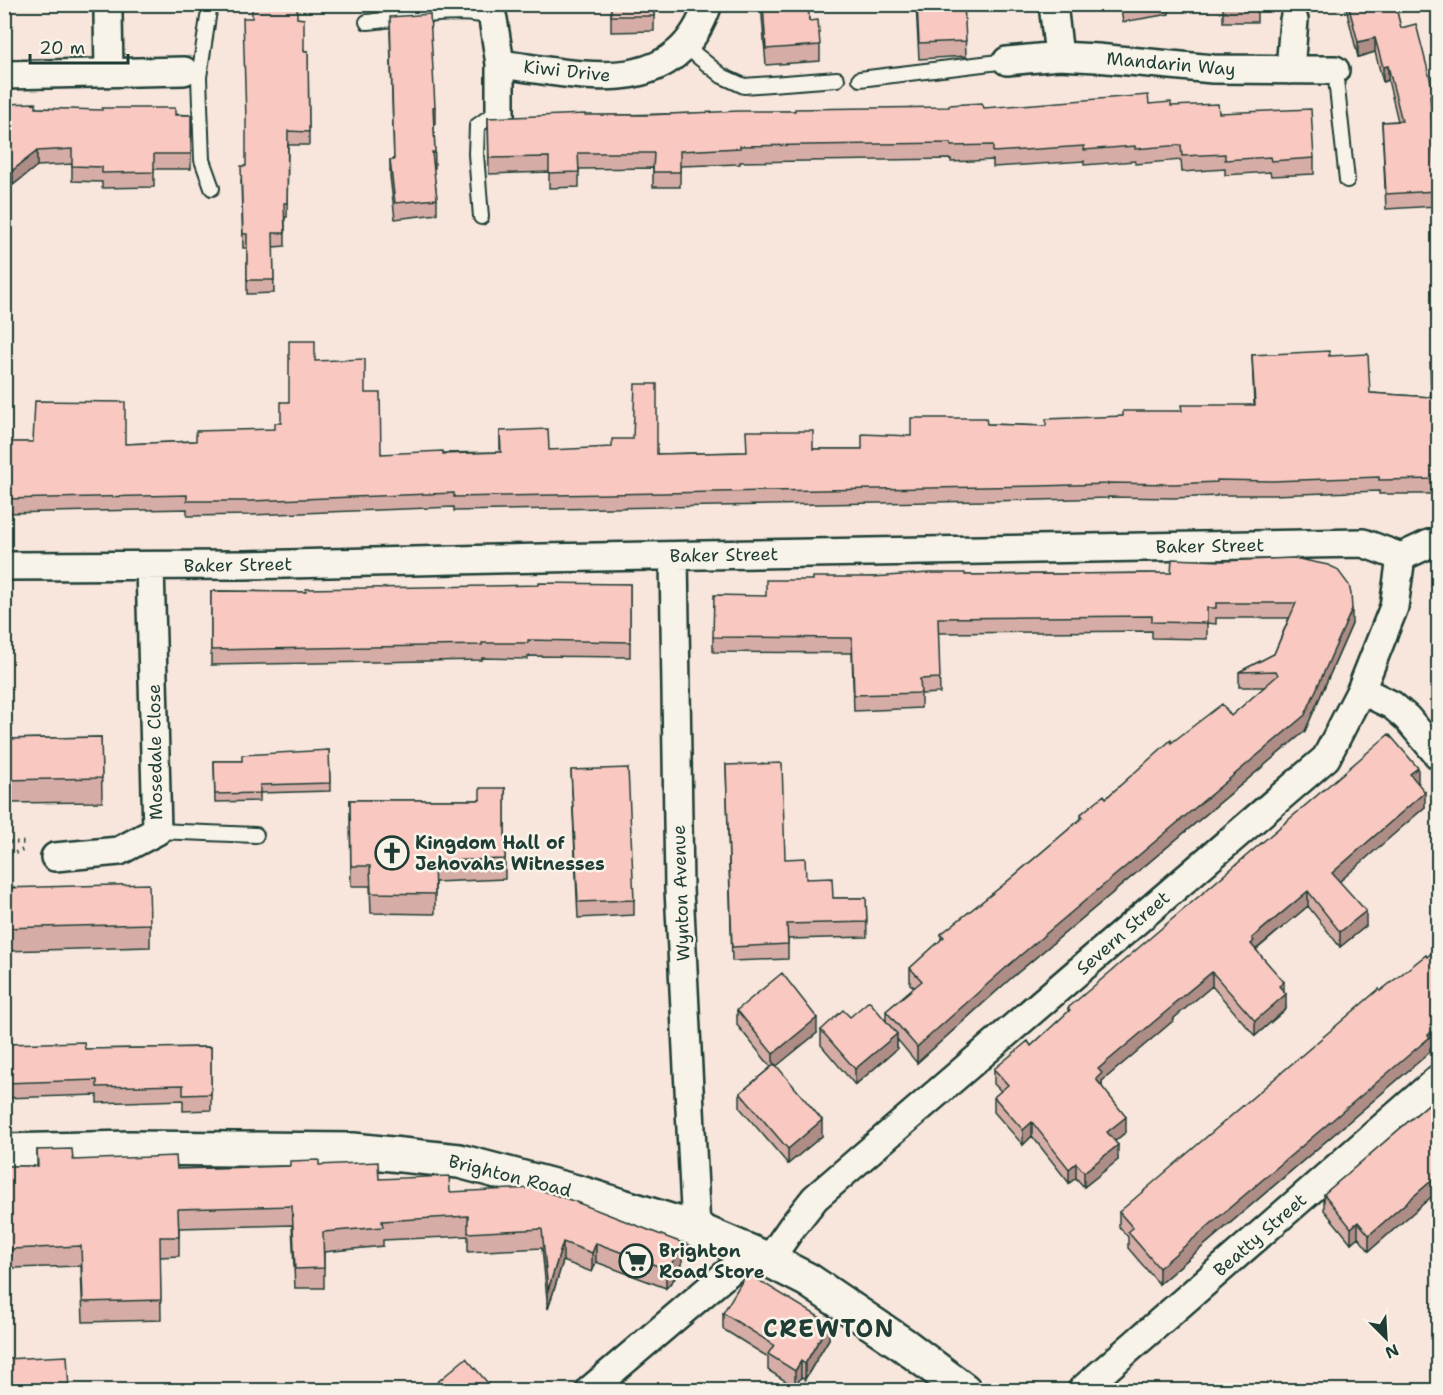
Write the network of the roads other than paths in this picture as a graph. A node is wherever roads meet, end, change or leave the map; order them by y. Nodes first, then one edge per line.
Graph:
1 (210, 4) edge
2 (708, 4) edge
3 (1053, 4) edge
4 (108, 14) dead end
5 (493, 19) joint
6 (1294, 20) dead end
7 (367, 22) dead end
8 (685, 46) junction
9 (1059, 56) junction
10 (1007, 61) joint
11 (500, 64) junction
12 (1290, 70) junction
13 (1335, 70) joint
14 (109, 72) junction
15 (192, 74) junction
16 (4, 75) edge
17 (837, 79) dead end
18 (860, 79) dead end
19 (501, 117) joint
20 (1347, 180) dead end
21 (212, 188) dead end
22 (481, 217) dead end
23 (1438, 543) edge
24 (674, 556) junction
25 (1401, 557) junction
26 (4, 566) edge
27 (150, 566) junction
28 (1361, 690) junction
29 (1438, 754) edge
30 (157, 831) junction
31 (256, 835) dead end
32 (40, 849) road end
33 (1438, 1079) edge
34 (4, 1151) edge
35 (696, 1229) junction
36 (760, 1256) junction
37 (590, 1390) edge
38 (964, 1390) edge
39 (1082, 1390) edge

1 - 15 lane
2 - 8 street, Kiwi Drive
3 - 9 street
4 - 14 street
5 - 7 lane
5 - 11 street
6 - 12 street
8 - 11 street, Kiwi Drive
8 - 17 lane
9 - 10 street, Mandarin Way
9 - 12 street, Mandarin Way
10 - 18 lane
11 - 19 street
12 - 13 street, Mandarin Way
13 - 20 lane
14 - 15 street
14 - 16 street
15 - 21 lane
19 - 22 lane
23 - 25 street
24 - 25 street, Baker Street
24 - 27 street, Baker Street
24 - 35 street, Wynton Avenue
25 - 28 street, Severn Street
26 - 27 street, Baker Street
27 - 30 street, Mosedale Close
28 - 29 street
28 - 36 street, Severn Street
30 - 31 lane
30 - 32 street, Mosedale Close
33 - 39 street, Beatty Street
34 - 35 street, Brighton Road
35 - 36 street, Brighton Road
36 - 37 street, Severn Street
36 - 38 street, Brighton Road

